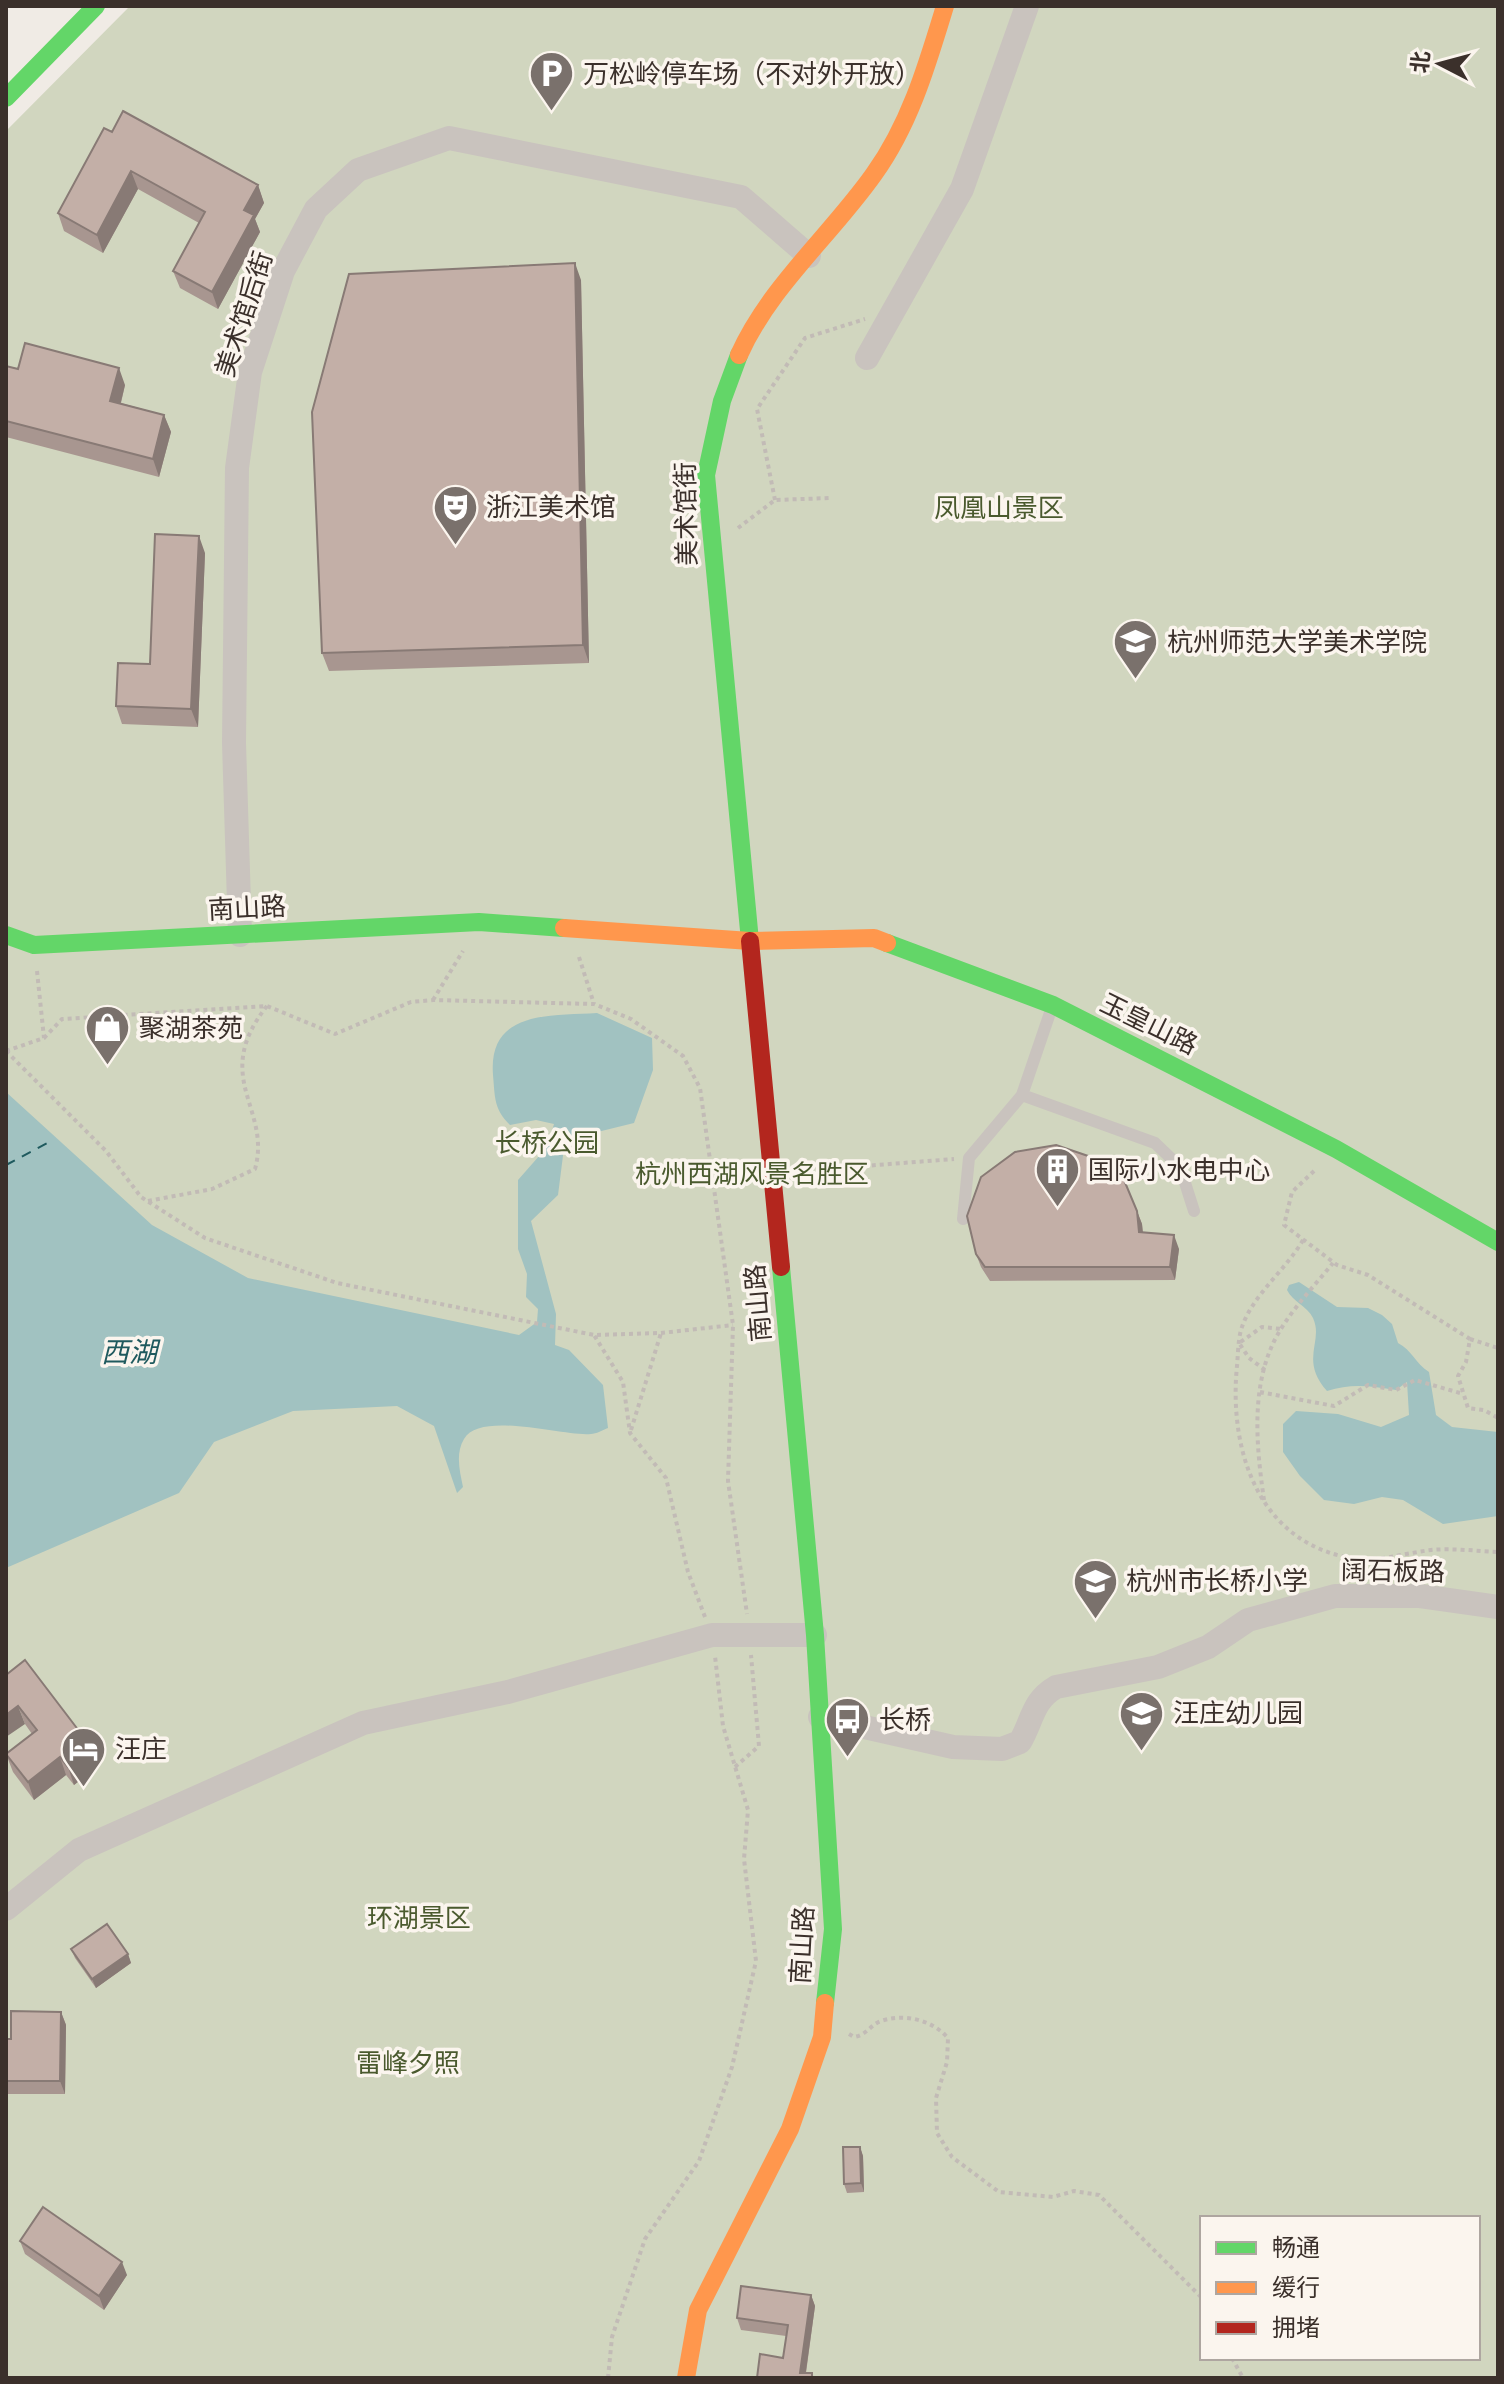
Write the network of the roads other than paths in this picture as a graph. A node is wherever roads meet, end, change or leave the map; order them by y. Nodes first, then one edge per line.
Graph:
1 (96, 6) edge
2 (945, 6) edge
3 (1027, 6) edge
4 (6, 98) edge
5 (809, 256) junction
6 (867, 358) dead end
7 (6, 935) edge
8 (240, 935) junction
9 (750, 941) junction
10 (1053, 1005) junction
11 (1022, 1095) junction
12 (1194, 1211) dead end
13 (963, 1219) dead end
14 (1498, 1242) edge
15 (1498, 1607) edge
16 (815, 1635) junction
17 (820, 1717) junction
18 (6, 1909) edge
19 (686, 2378) edge

1 - 4 main road
2 - 5 main road, 美术馆街
3 - 6 street
5 - 8 street, 美术馆后街
5 - 9 main road, 美术馆街
7 - 8 main road, 南山路
8 - 9 main road, 南山路
9 - 10 main road, 玉皇山路
9 - 16 main road, 南山路
10 - 11 lane
10 - 14 main road, 玉皇山路
11 - 12 lane
11 - 13 lane
15 - 17 street, 阔石板路
16 - 17 main road, 南山路
16 - 18 street
17 - 19 main road, 南山路

